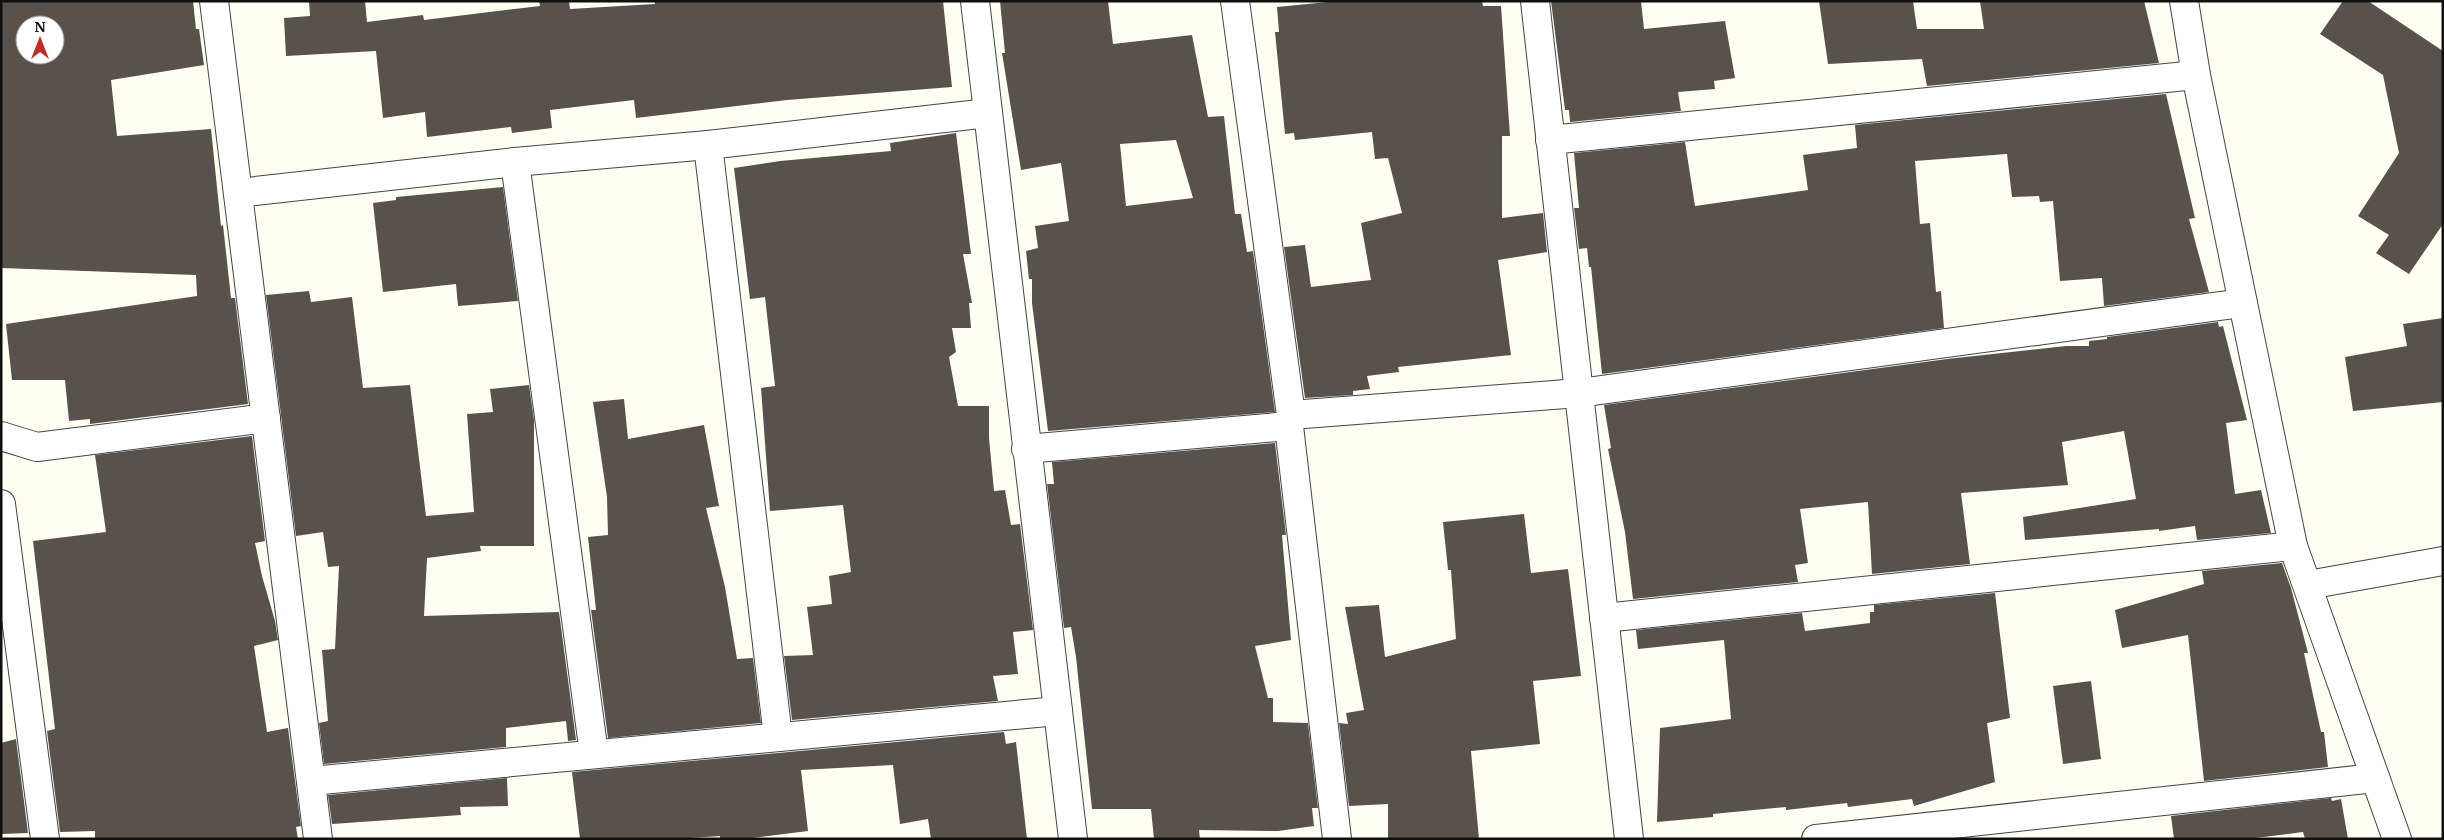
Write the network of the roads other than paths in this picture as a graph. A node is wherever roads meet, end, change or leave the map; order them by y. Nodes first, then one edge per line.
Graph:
1 (214, 1) edge
2 (975, 1) edge
3 (1235, 1) edge
4 (1535, 1) edge
5 (2184, 1) edge
6 (2196, 75) junction
7 (988, 112) junction
8 (1550, 140) junction
9 (708, 145) junction
10 (515, 162) junction
11 (238, 193) junction
12 (2242, 302) junction
13 (1579, 392) junction
14 (266, 418) junction
15 (1290, 421) junction
16 (1, 436) edge
17 (1026, 449) junction
18 (1, 504) edge
19 (2293, 546) junction
20 (2443, 561) edge
21 (2308, 585) junction
22 (1604, 618) junction
23 (12, 676) edge
24 (1058, 711) junction
25 (778, 737) junction
26 (594, 754) junction
27 (2376, 778) junction
28 (311, 782) junction
29 (45, 839) edge
30 (318, 839) edge
31 (1072, 839) edge
32 (1337, 839) edge
33 (1629, 839) edge
34 (1816, 839) edge
35 (2397, 839) edge

1 - 11 street
2 - 7 street
3 - 15 street
4 - 8 street
5 - 6 street
6 - 8 street
6 - 12 street
7 - 9 street
7 - 17 street
8 - 13 street
9 - 10 street
9 - 25 street
10 - 11 street
10 - 26 street
11 - 14 street
12 - 13 street
12 - 19 street
13 - 15 street
13 - 22 street
14 - 16 street
14 - 28 street
15 - 17 street
15 - 32 street
17 - 24 street
18 - 23 street
19 - 21 street
19 - 22 street
20 - 21 street
21 - 27 street
22 - 33 street
23 - 29 street
24 - 25 street
24 - 31 street
25 - 26 street
26 - 28 street
27 - 34 street
27 - 35 street
28 - 30 street

